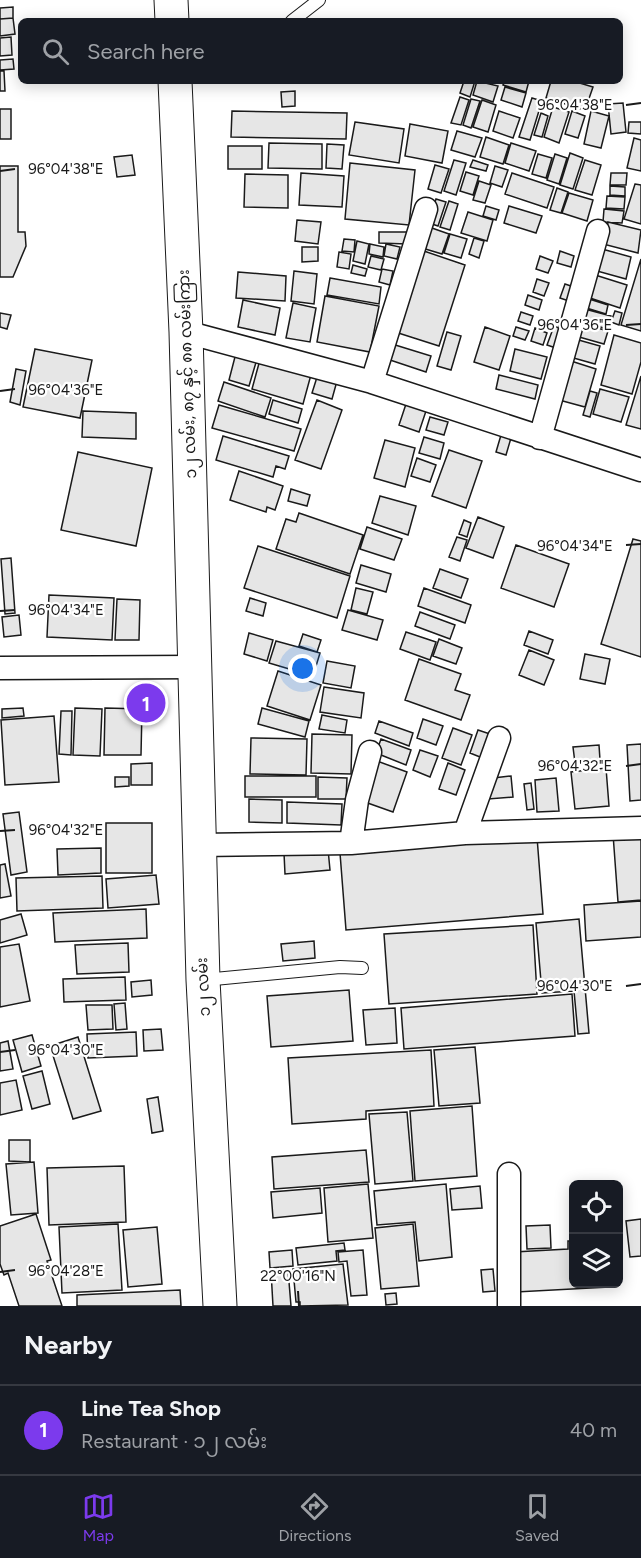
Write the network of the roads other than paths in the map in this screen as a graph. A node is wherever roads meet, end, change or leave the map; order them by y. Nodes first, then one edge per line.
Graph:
1 (171, 0) edge
2 (318, 0) edge
3 (172, 18) edge
4 (296, 18) edge
5 (175, 84) edge
6 (426, 209) dead end
7 (598, 231) dead end
8 (186, 332) junction
9 (372, 382) junction
10 (540, 438) junction
11 (641, 470) edge
12 (195, 667) junction
13 (0, 668) edge
14 (499, 738) dead end
15 (370, 752) dead end
16 (641, 828) edge
17 (465, 833) junction
18 (351, 843) junction
19 (198, 845) junction
20 (362, 968) dead end
21 (203, 980) junction
22 (509, 1174) dead end
23 (220, 1306) edge
24 (509, 1306) edge

1 - 3 main road
2 - 4 lane
5 - 8 main road, ၁၂ လမ်း, ၈၇ နှင့် ၈၈ လမ်းကြား
6 - 9 street
7 - 10 street
8 - 9 street
8 - 12 main road, ၁၂ လမ်း, ၈၇ နှင့် ၈၈ လမ်းကြား
9 - 10 street
10 - 11 street
12 - 13 street
12 - 19 main road, ၁၂ လမ်း
14 - 17 street
15 - 18 street
16 - 17 street
17 - 18 street
18 - 19 street
19 - 21 main road, ၁၂ လမ်း
20 - 21 lane
21 - 23 main road, ၁၂ လမ်း
22 - 24 street

